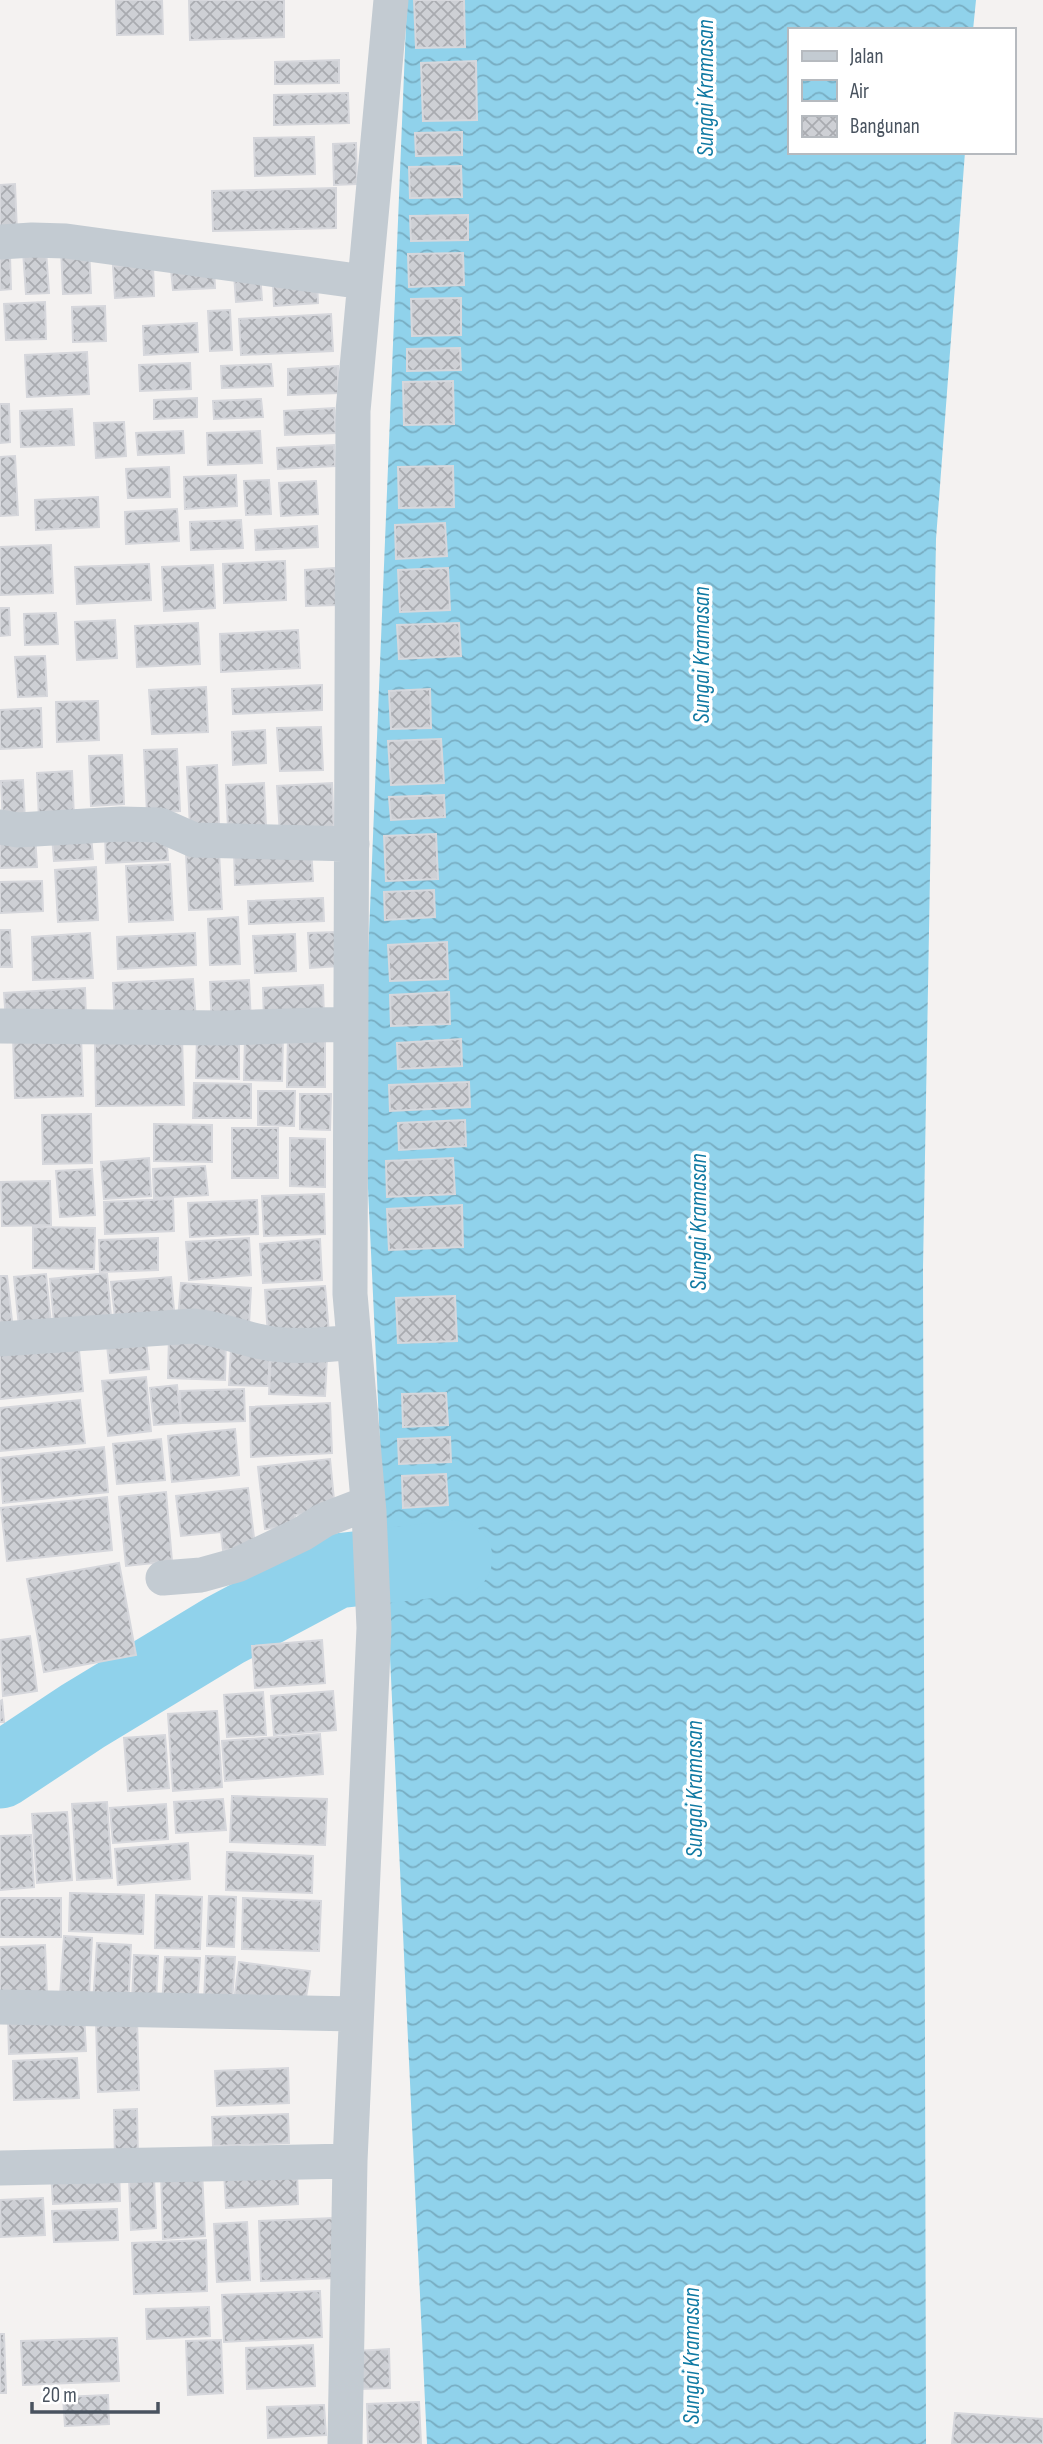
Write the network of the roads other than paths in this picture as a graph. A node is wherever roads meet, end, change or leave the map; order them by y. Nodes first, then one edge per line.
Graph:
1 (391, 0) edge
2 (0, 242) edge
3 (364, 282) junction
4 (0, 827) edge
5 (352, 844) junction
6 (351, 1024) junction
7 (0, 1026) edge
8 (0, 1339) edge
9 (354, 1342) junction
10 (369, 1508) junction
11 (163, 1578) dead end
12 (0, 2007) edge
13 (356, 2014) junction
14 (350, 2161) junction
15 (0, 2168) edge
16 (345, 2444) edge

1 - 3 street
2 - 3 street
3 - 5 street
4 - 5 street
5 - 6 street
6 - 7 street
6 - 9 street
8 - 9 street
9 - 10 street
10 - 11 street
10 - 13 street
12 - 13 street
13 - 14 street
14 - 15 street
14 - 16 street

